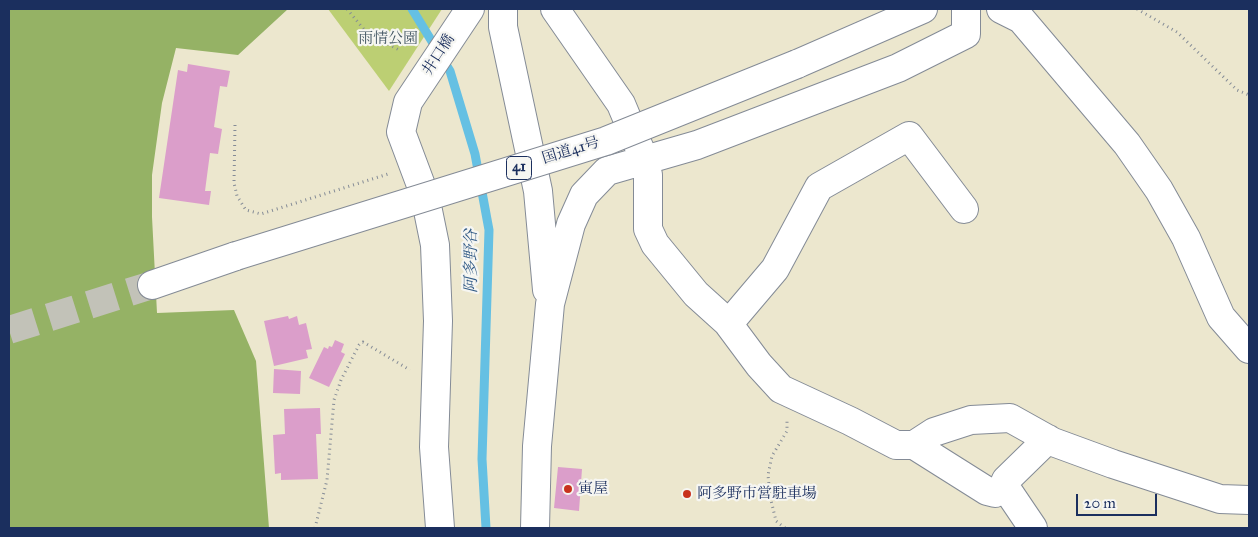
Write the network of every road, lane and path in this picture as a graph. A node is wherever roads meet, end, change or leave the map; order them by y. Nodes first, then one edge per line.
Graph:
1 (347, 9) edge
2 (470, 9) edge
3 (503, 9) edge
4 (555, 9) edge
5 (923, 9) edge
6 (966, 9) edge
7 (1001, 9) edge
8 (1137, 9) edge
9 (401, 51) dead end
10 (1249, 95) edge
11 (235, 125) dead end
12 (644, 159) junction
13 (414, 164) junction
14 (964, 209) dead end
15 (152, 285) tunnel mouth
16 (550, 304) junction
17 (727, 322) junction
18 (1249, 349) edge
19 (418, 375) dead end
20 (790, 394) junction
21 (1048, 439) junction
22 (914, 445) junction
23 (1002, 489) junction
24 (1249, 500) edge
25 (315, 528) edge
26 (440, 528) edge
27 (535, 528) edge
28 (785, 528) edge
29 (1033, 528) edge

1 - 9 path
2 - 13 main road, 井口橋
3 - 16 main road
4 - 12 main road
5 - 15 main road, 国道41号 / 41, bridge
6 - 12 main road
7 - 18 main road
8 - 10 path
11 - 13 path
12 - 16 main road
12 - 17 main road
13 - 26 main road
14 - 17 main road
16 - 27 main road
17 - 20 main road
19 - 25 path
20 - 22 main road
20 - 28 path
21 - 22 main road
21 - 23 main road
21 - 24 main road
22 - 23 main road
23 - 29 main road

